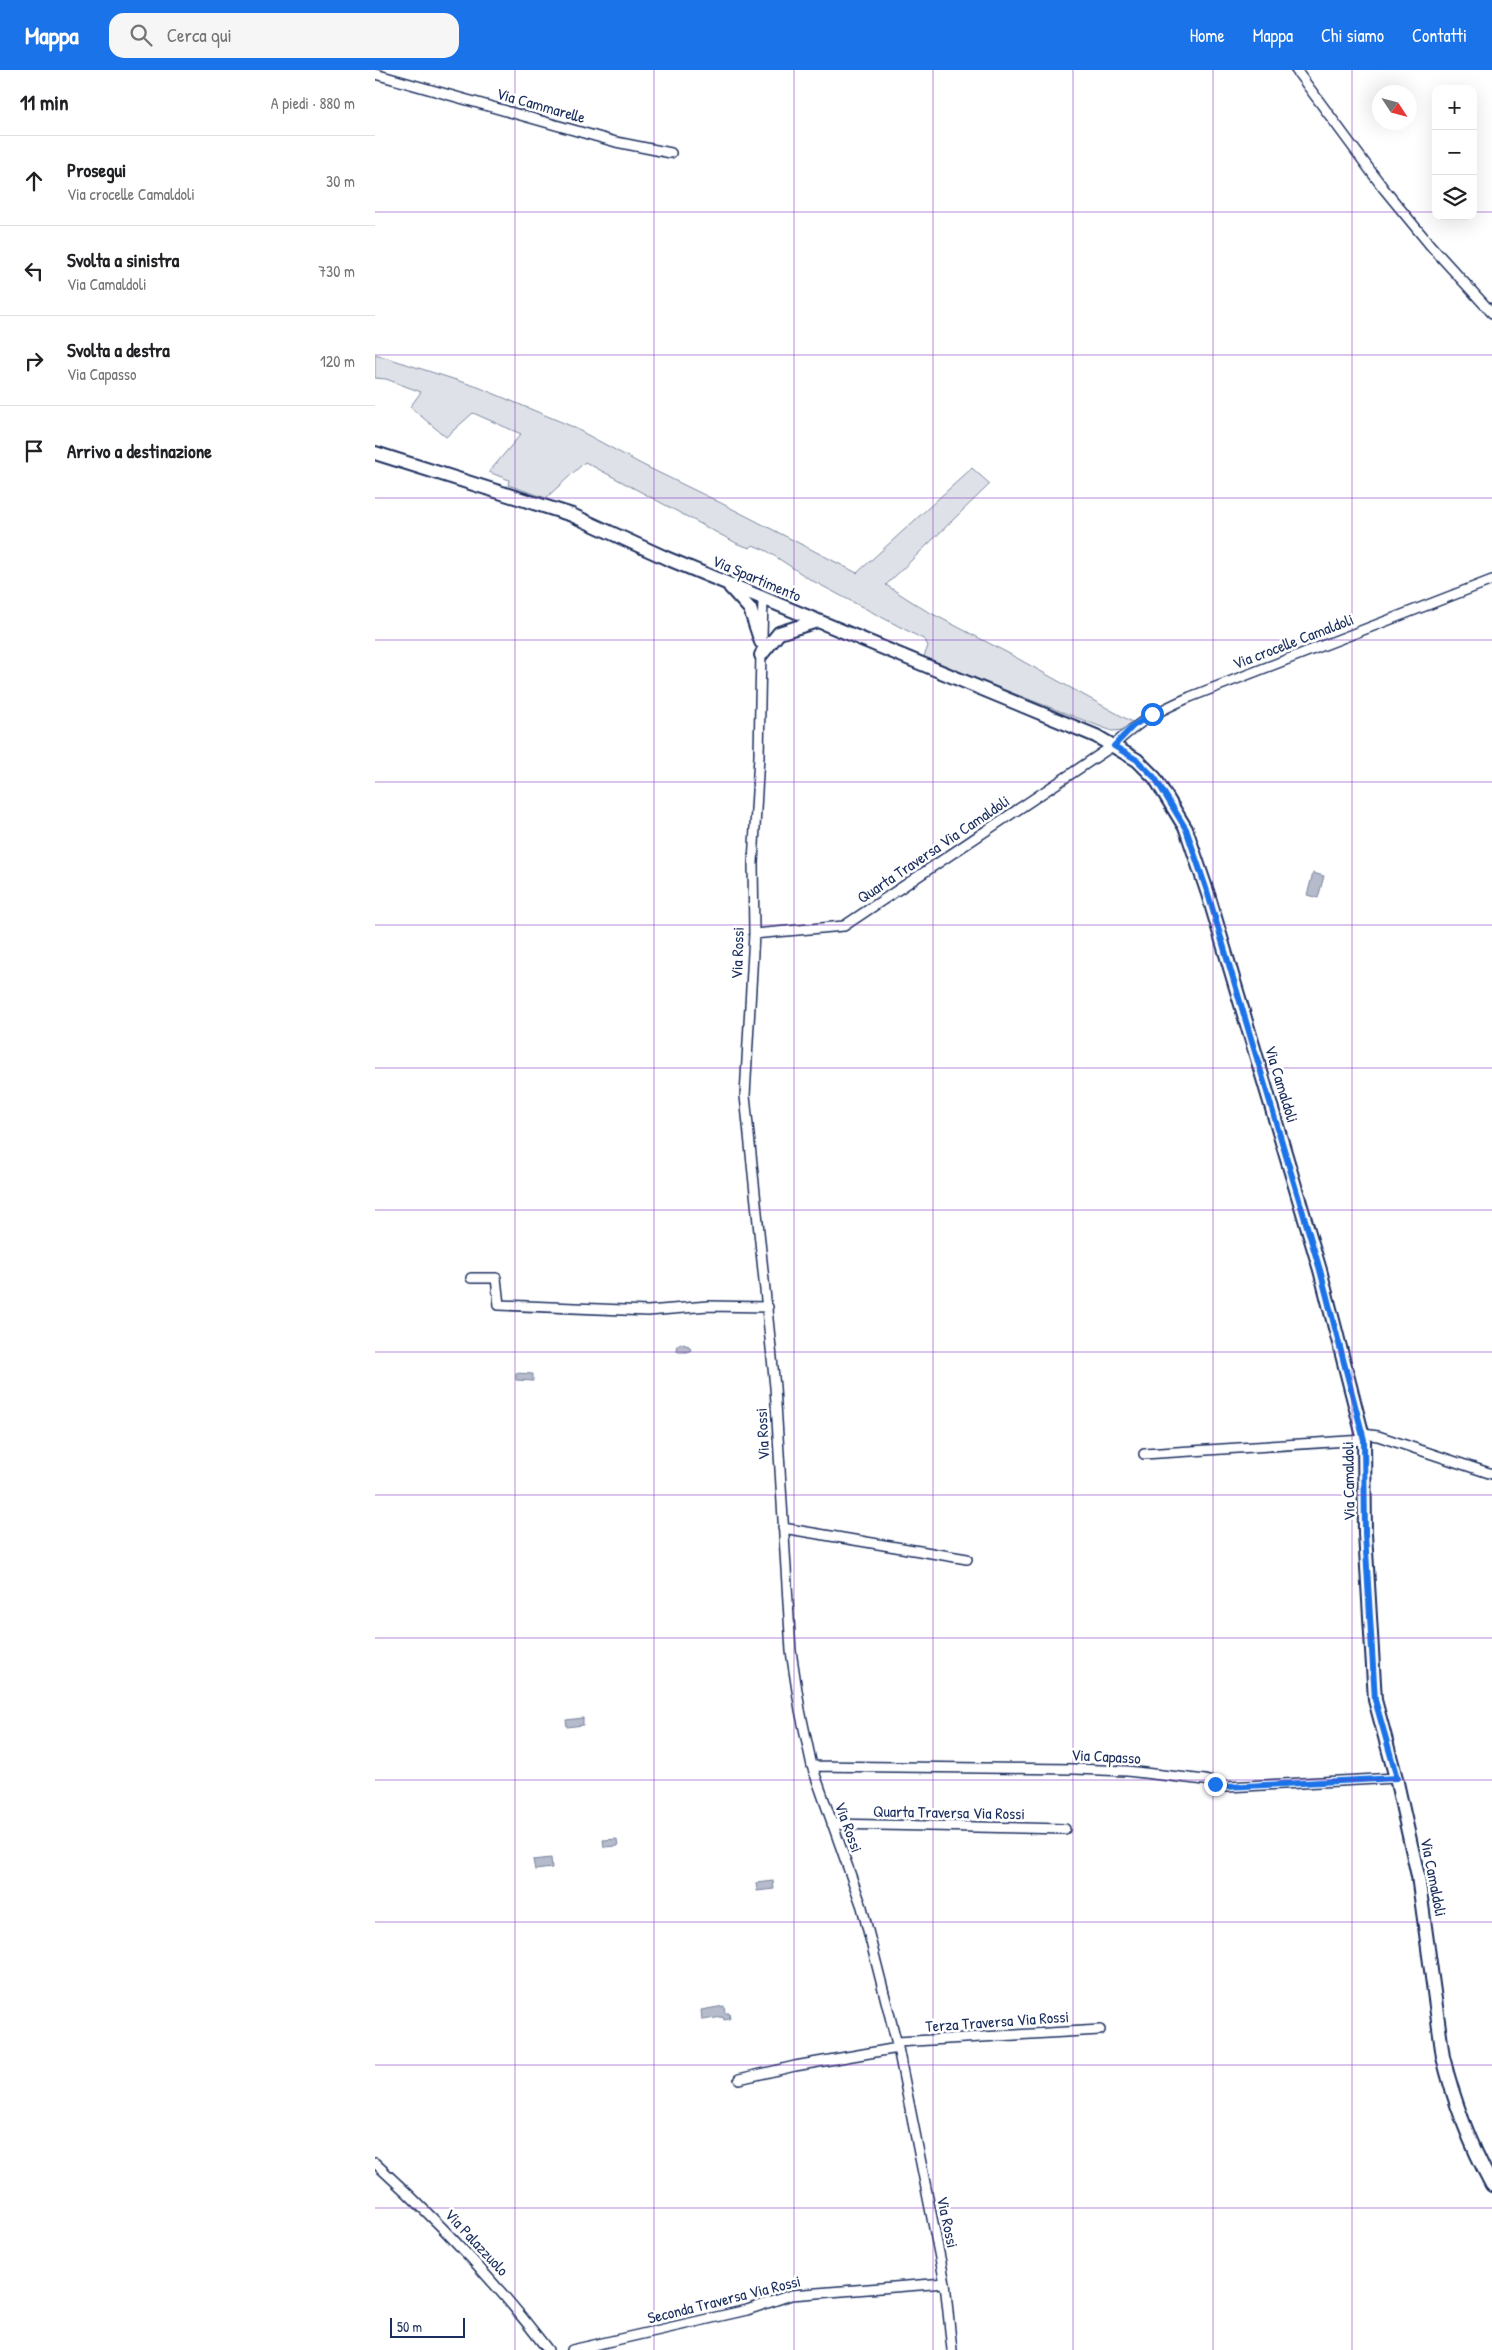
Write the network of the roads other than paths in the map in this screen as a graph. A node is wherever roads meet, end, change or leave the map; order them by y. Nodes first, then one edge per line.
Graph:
1 (1296, 70) edge
2 (375, 74) edge
3 (671, 152) dead end
4 (1492, 313) edge
5 (375, 453) edge
6 (1492, 580) edge
7 (727, 583) junction
8 (763, 598) junction
9 (817, 621) junction
10 (761, 642) junction
11 (761, 655) junction
12 (1118, 747) junction
13 (754, 934) junction
14 (471, 1278) dead end
15 (768, 1307) junction
16 (1364, 1437) junction
17 (1145, 1454) dead end
18 (1492, 1474) edge
19 (783, 1528) junction
20 (967, 1559) dead end
21 (812, 1766) junction
22 (1397, 1778) junction
23 (832, 1824) junction
24 (1065, 1829) dead end
25 (1100, 2030) dead end
26 (897, 2045) junction
27 (739, 2079) dead end
28 (375, 2163) edge
29 (1492, 2185) edge
30 (945, 2283) junction
31 (548, 2350) edge
32 (572, 2350) edge
33 (952, 2350) edge

1 - 4 street
2 - 3 street, Via Cammarelle
5 - 7 street, Via Spartimento
6 - 12 street, Via crocelle Camaldoli
7 - 8 street, Via Spartimento
7 - 10 street
8 - 9 street, Via Spartimento
8 - 10 street, Via Rossi
9 - 11 street
9 - 12 street, Via Spartimento
10 - 11 street, Via Rossi
11 - 13 street, Via Rossi
12 - 13 street, Quarta Traversa Via Camaldoli
12 - 16 street, Via Camaldoli
13 - 15 street, Via Rossi
14 - 15 street
15 - 19 street, Via Rossi
16 - 17 street
16 - 18 street
16 - 22 street, Via Camaldoli
19 - 20 street
19 - 21 street, Via Rossi
21 - 22 street, Via Capasso
21 - 23 street, Via Rossi
22 - 29 street, Via Camaldoli
23 - 24 street, Quarta Traversa Via Rossi
23 - 26 street, Via Rossi
25 - 26 street, Terza Traversa Via Rossi
26 - 27 street, Terza Traversa Via Rossi
26 - 30 street, Via Rossi
28 - 31 street, Via Palazzuolo
30 - 32 street, Seconda Traversa Via Rossi
30 - 33 street, Via Rossi

